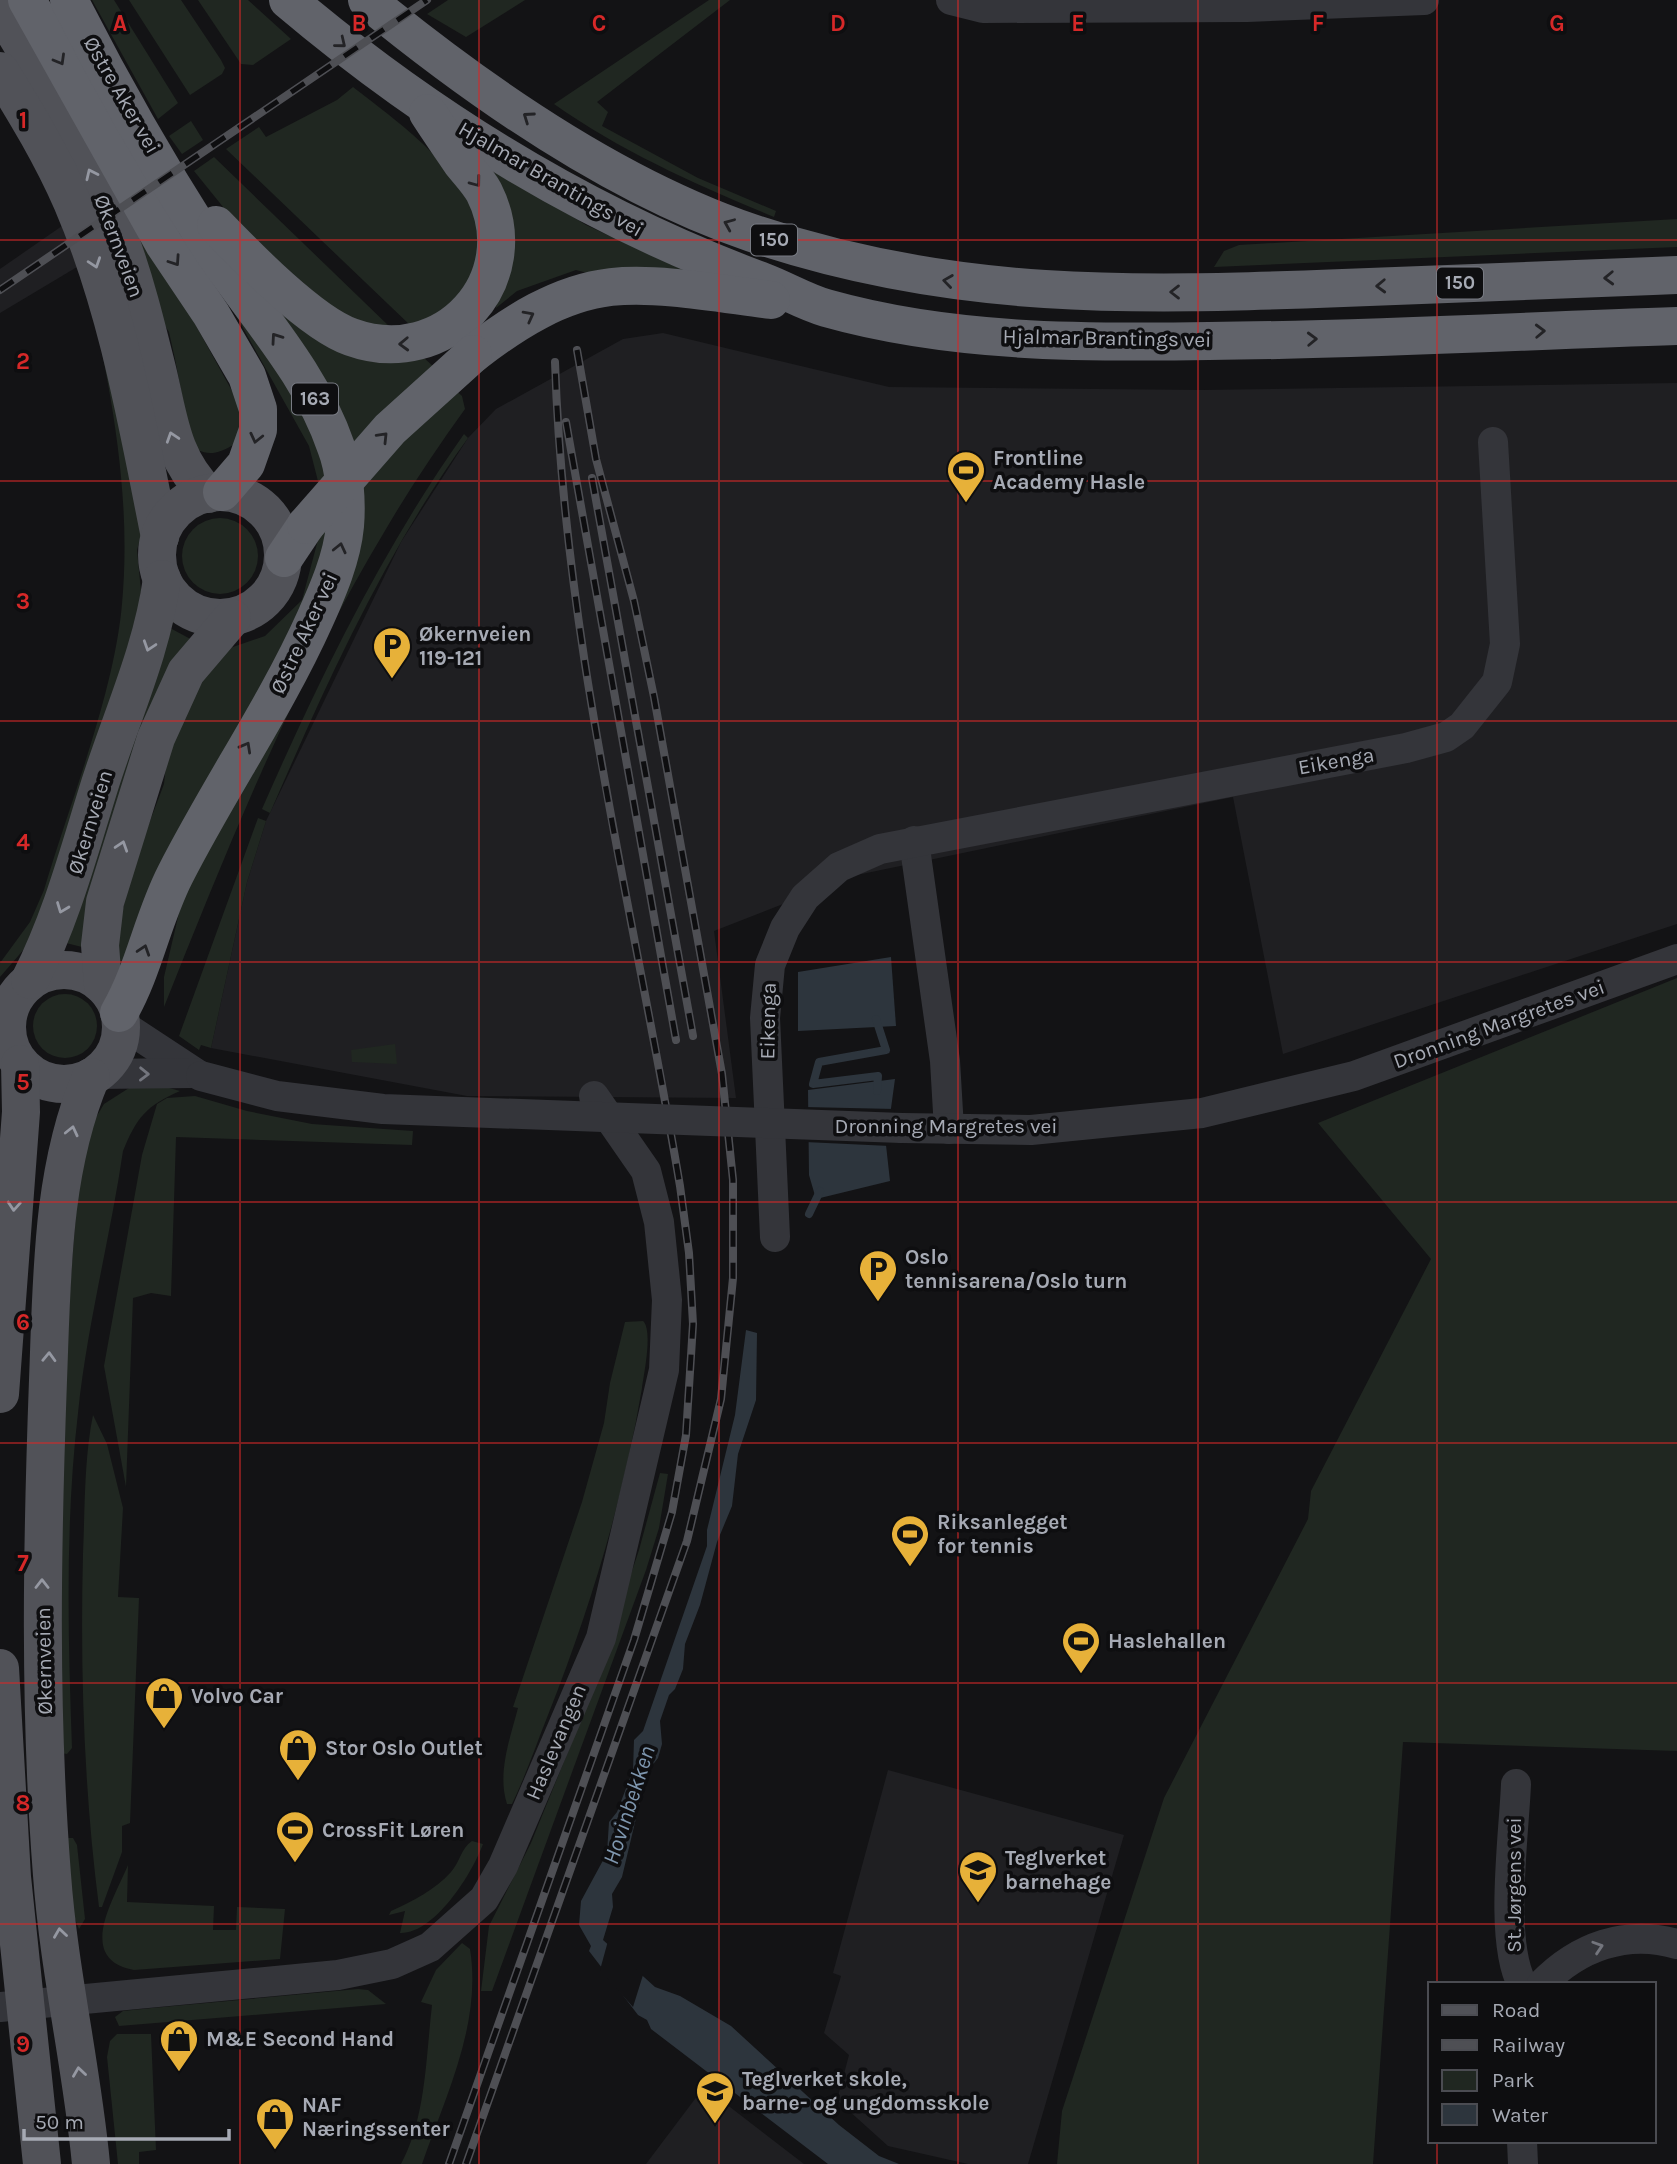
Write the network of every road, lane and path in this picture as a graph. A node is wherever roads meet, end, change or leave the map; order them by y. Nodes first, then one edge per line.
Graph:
1 (27, 0) edge
2 (69, 0) edge
3 (288, 0) edge
4 (367, 0) edge
5 (951, 0) edge
6 (1424, 0) edge
7 (0, 9) edge
8 (0, 71) edge
9 (423, 106) junction
10 (166, 171) junction
11 (1677, 275) edge
12 (823, 307) junction
13 (1677, 326) edge
14 (464, 339) junction
15 (1493, 442) dead end
16 (215, 493) junction
17 (160, 537) junction
18 (284, 558) junction
19 (162, 579) junction
20 (232, 618) junction
21 (914, 841) junction
22 (1677, 959) edge
23 (30, 980) junction
24 (114, 1007) junction
25 (20, 1064) junction
26 (197, 1074) junction
27 (93, 1076) junction
28 (594, 1096) dead end
29 (950, 1129) junction
30 (775, 1237) dead end
31 (0, 1394) edge
32 (0, 1668) edge
33 (1516, 1784) dead end
34 (1677, 1944) edge
35 (1521, 1982) edge
36 (1544, 1982) edge
37 (68, 2001) junction
38 (12, 2006) edge
39 (1522, 2143) edge
40 (42, 2164) edge
41 (91, 2164) edge
42 (1523, 2164) edge

1 -> 16 highway, Østre Aker vei
2 - 10 highway, Østre Aker vei / 163
3 -> 9 highway, Hjalmar Brantings vei / 150
11 -> 4 highway, Hjalmar Brantings vei / 150
5 - 6 street
16 -> 7 main road, Økernveien
8 -> 17 main road, Økernveien
9 - 12 highway, Hjalmar Brantings vei / 150
9 -> 14 highway
14 -> 10 highway
24 -> 10 highway, Østre Aker vei / 163
12 -> 13 highway, Hjalmar Brantings vei / 150
14 -> 12 highway
18 -> 14 highway, bridge
15 - 21 street, Eikenga
16 - 17 main road
16 - 18 main road
17 - 19 main road
18 - 20 main road
19 - 20 main road
19 -> 23 main road, Økernveien
24 -> 20 main road, Økernveien
21 - 29 street
21 - 30 street, Eikenga
22 - 29 street, Dronning Margretes vei
23 - 24 main road
23 - 25 main road
24 - 26 street, Dronning Margretes vei
24 - 27 main road
25 - 27 main road
25 -> 31 main road
27 -> 26 street, Dronning Margretes vei
26 - 29 street, Dronning Margretes vei, bridge
37 -> 27 main road, Økernveien
28 - 37 street, Haslevangen
32 - 38 main road, Økernveien
33 - 35 street, St. Jørgens vei
36 -> 34 street
37 - 38 street, Haslevangen
41 -> 37 main road, Økernveien
38 - 40 main road, Økernveien
39 - 42 street

